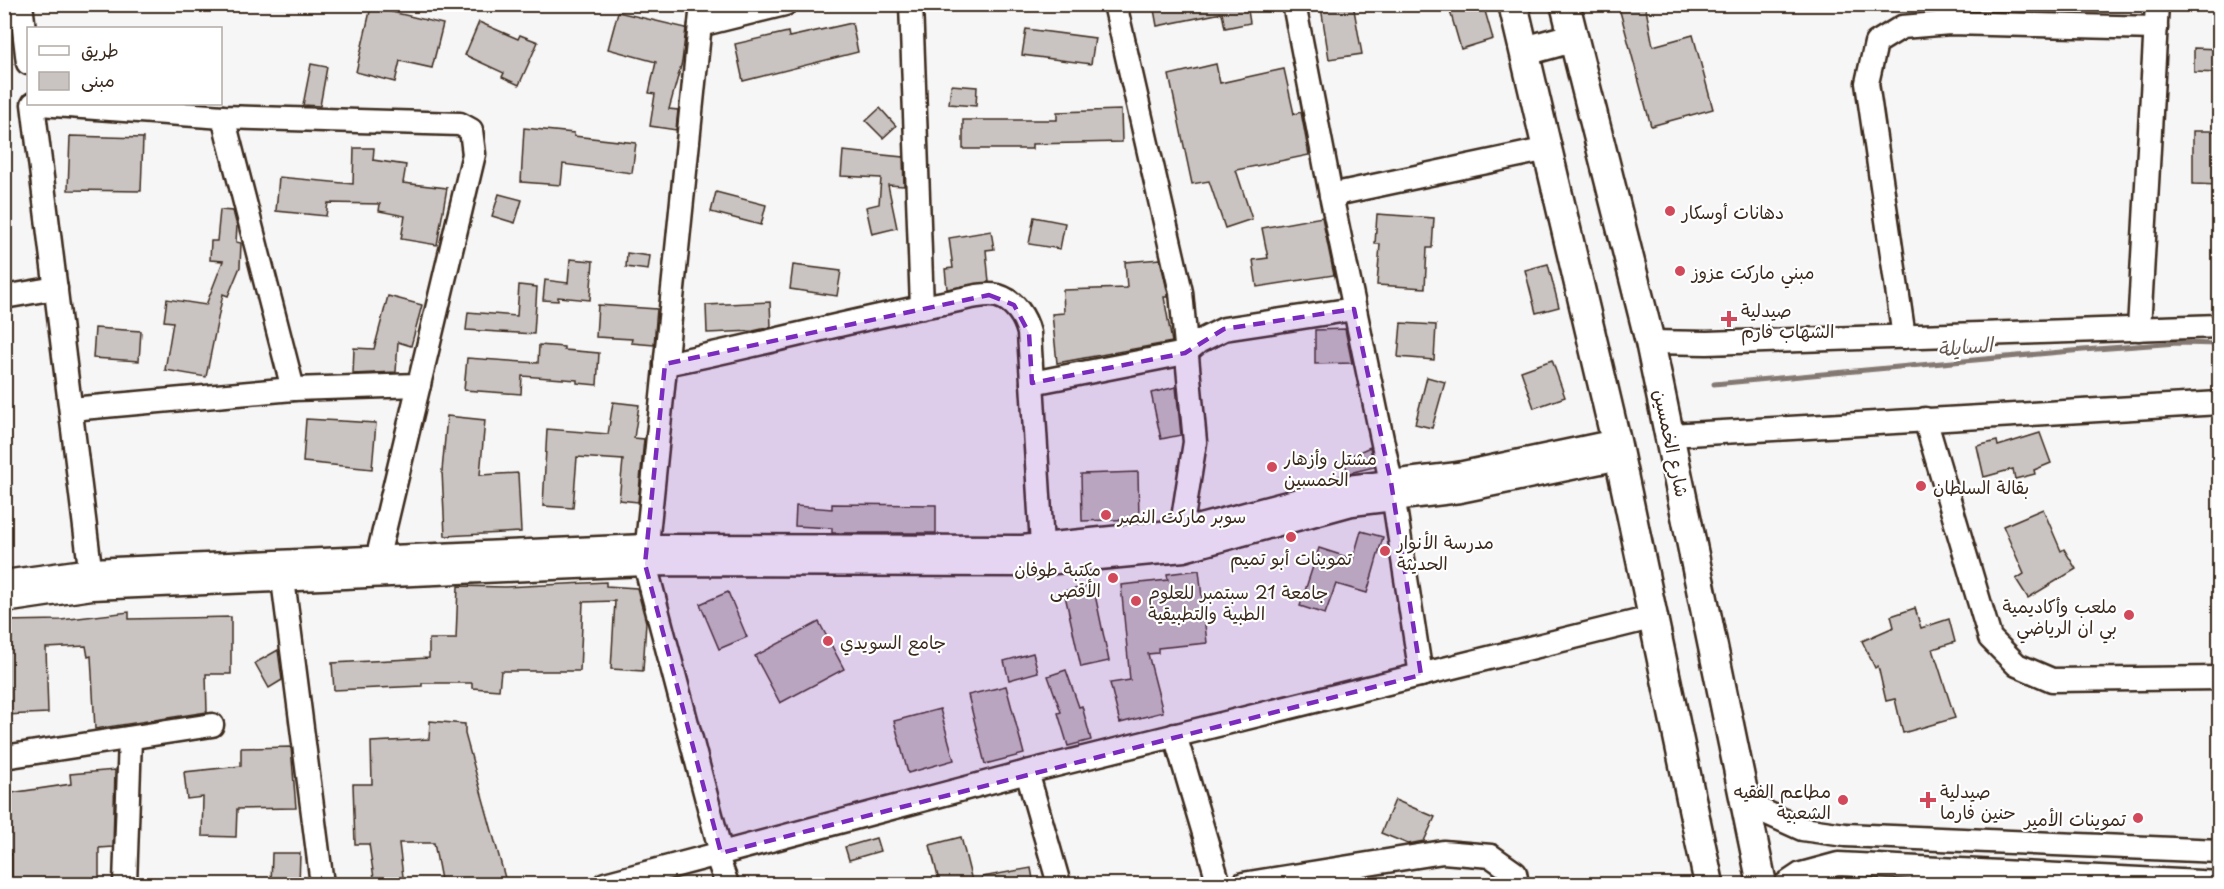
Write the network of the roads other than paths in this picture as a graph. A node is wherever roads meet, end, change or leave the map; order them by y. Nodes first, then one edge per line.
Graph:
1 (21, 4) edge
2 (785, 4) edge
3 (911, 4) edge
4 (1115, 4) edge
5 (1293, 4) edge
6 (1514, 4) edge
7 (1565, 4) edge
8 (2157, 4) edge
9 (701, 15) edge
10 (2156, 28) junction
11 (1572, 38) junction
12 (1525, 51) junction
13 (27, 55) edge
14 (33, 105) edge
15 (54, 105) edge
16 (223, 117) junction
17 (1548, 149) junction
18 (1331, 195) junction
19 (56, 288) junction
20 (4, 297) edge
21 (922, 307) junction
22 (1354, 309) junction
23 (2220, 326) edge
24 (2139, 329) junction
25 (1904, 337) junction
26 (1650, 342) junction
27 (1185, 353) junction
28 (664, 364) junction
29 (1032, 383) junction
30 (419, 385) junction
31 (294, 389) junction
32 (2220, 403) edge
33 (71, 409) junction
34 (1925, 419) junction
35 (1670, 435) junction
36 (1618, 450) junction
37 (1391, 491) junction
38 (1181, 531) junction
39 (1042, 545) junction
40 (645, 555) junction
41 (378, 556) junction
42 (281, 569) junction
43 (92, 579) junction
44 (4, 582) edge
45 (4, 601) edge
46 (1655, 618) junction
47 (1421, 675) junction
48 (2220, 678) edge
49 (212, 724) dead end
50 (1175, 735) junction
51 (130, 738) junction
52 (4, 758) edge
53 (1027, 772) junction
54 (1747, 804) junction
55 (2195, 850) junction
56 (2220, 851) edge
57 (719, 854) junction
58 (2192, 882) junction
59 (2220, 884) edge
60 (125, 885) edge
61 (322, 885) edge
62 (605, 885) edge
63 (727, 885) edge
64 (1059, 885) edge
65 (1219, 885) edge
66 (1243, 885) edge
67 (1517, 885) edge
68 (1709, 885) edge
69 (1762, 885) edge
70 (1786, 885) edge

1 - 13 street
2 - 9 street
3 - 21 street
4 - 27 street
5 - 18 street
6 - 12 main road
7 - 11 main road, شارع الخمسين
8 - 10 street
9 - 28 street
10 - 24 street
10 - 25 street
11 - 12 main road
11 - 26 main road, شارع الخمسين
12 - 17 main road
14 - 19 street
15 - 16 street
16 - 30 street
16 - 31 street
17 - 18 street
17 - 36 main road
18 - 22 street
19 - 20 street
19 - 33 street
21 - 28 street
21 - 29 street
22 - 27 street
22 - 37 street
23 - 24 street
24 - 25 street
25 - 26 street
26 - 35 main road, شارع الخمسين
27 - 29 street
27 - 38 street
28 - 40 street
29 - 39 street
30 - 31 street
30 - 41 street
31 - 33 street
32 - 34 street
33 - 43 street
34 - 35 street
34 - 48 street
35 - 54 main road, شارع الخمسين
36 - 37 street
36 - 46 main road
37 - 38 street
37 - 40 street
37 - 47 street
38 - 39 street
39 - 40 street
40 - 41 street
40 - 42 street
40 - 57 street
41 - 42 street
42 - 43 street
42 - 61 street
43 - 44 street
43 - 45 street
46 - 47 street
46 - 68 main road
47 - 50 street
49 - 51 street
50 - 53 street
50 - 65 street
51 - 52 street
51 - 60 street
53 - 57 street
53 - 64 street
54 - 55 street
54 - 69 main road, شارع الخمسين
55 - 56 street
55 - 58 street
57 - 62 street
57 - 63 street
58 - 59 street
58 - 70 street
66 - 67 street

